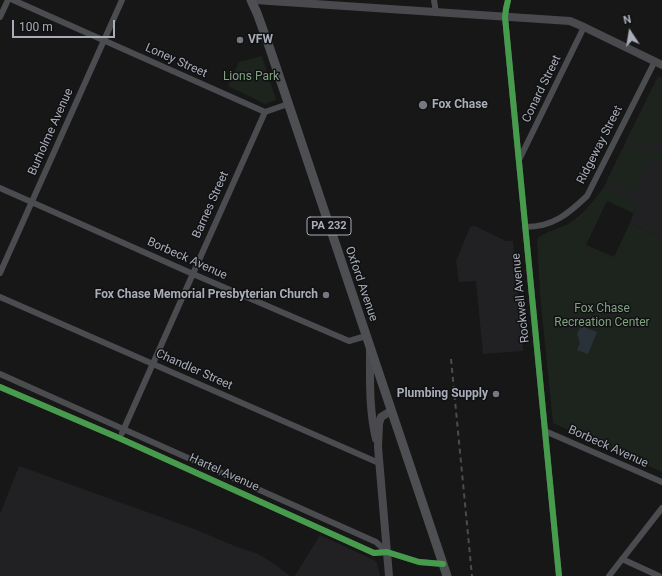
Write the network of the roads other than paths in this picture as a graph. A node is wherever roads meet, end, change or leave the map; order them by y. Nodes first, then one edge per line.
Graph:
1 (8, 0) edge
2 (13, 0) edge
3 (122, 0) edge
4 (251, 0) edge
5 (255, 0) edge
6 (434, 0) edge
7 (508, 0) edge
8 (436, 12) junction
9 (0, 17) edge
10 (505, 17) junction
11 (584, 27) junction
12 (104, 41) junction
13 (658, 63) edge
14 (288, 104) junction
15 (265, 112) junction
16 (519, 160) junction
17 (0, 188) edge
18 (32, 202) junction
19 (525, 227) junction
20 (0, 273) edge
21 (193, 274) junction
22 (0, 297) edge
23 (366, 336) junction
24 (370, 348) junction
25 (152, 364) junction
26 (0, 374) edge
27 (0, 387) edge
28 (391, 411) junction
29 (123, 430) junction
30 (545, 431) junction
31 (119, 438) junction
32 (378, 447) junction
33 (379, 463) junction
34 (662, 482) edge
35 (662, 508) edge
36 (387, 552) junction
37 (622, 559) junction
38 (443, 564) junction
39 (389, 576) edge
40 (447, 576) edge
41 (559, 576) edge
42 (609, 576) edge
43 (659, 576) edge

1 - 9 street
2 - 12 street, Loney Street
3 - 12 street, Burholme Avenue
4 - 14 main road, Oxford Avenue / PA 232
5 - 8 main road
6 - 8 street
7 - 10 street, Rockwell Avenue
8 - 10 main road
10 - 11 main road
10 - 16 street, Rockwell Avenue
11 - 13 main road
11 - 16 street, Conard Street
12 - 15 street, Loney Street
12 - 18 street, Burholme Avenue
13 - 19 street, Ridgeway Street
14 - 15 street
14 - 23 main road, Oxford Avenue / PA 232
15 - 21 street, Barnes Street
16 - 19 street, Rockwell Avenue
17 - 18 street, Borbeck Avenue
18 - 20 street, Burholme Avenue
18 - 21 street, Borbeck Avenue
19 - 30 street, Rockwell Avenue
21 - 23 street, Borbeck Avenue
21 - 25 street, Barnes Street
22 - 25 street, Chandler Street
23 - 24 main road, Oxford Avenue / PA 232
24 - 28 main road, Oxford Avenue / PA 232
24 - 32 main road
25 - 29 street, Barnes Street
25 - 33 street, Chandler Street
26 - 29 street, Hartel Avenue
27 - 31 street, Hartel Avenue
28 - 32 main road
28 - 38 main road, Oxford Avenue / PA 232
29 - 31 street, Barnes Street
29 - 36 street, Hartel Avenue
30 - 34 street, Borbeck Avenue
30 - 41 street, Rockwell Avenue
31 - 36 street, Hartel Avenue
32 - 33 main road
33 - 36 main road
35 - 37 street
36 - 38 street, Hartel Avenue
36 - 39 main road
37 - 42 street
37 - 43 street
38 - 40 main road, Oxford Avenue / PA 232

